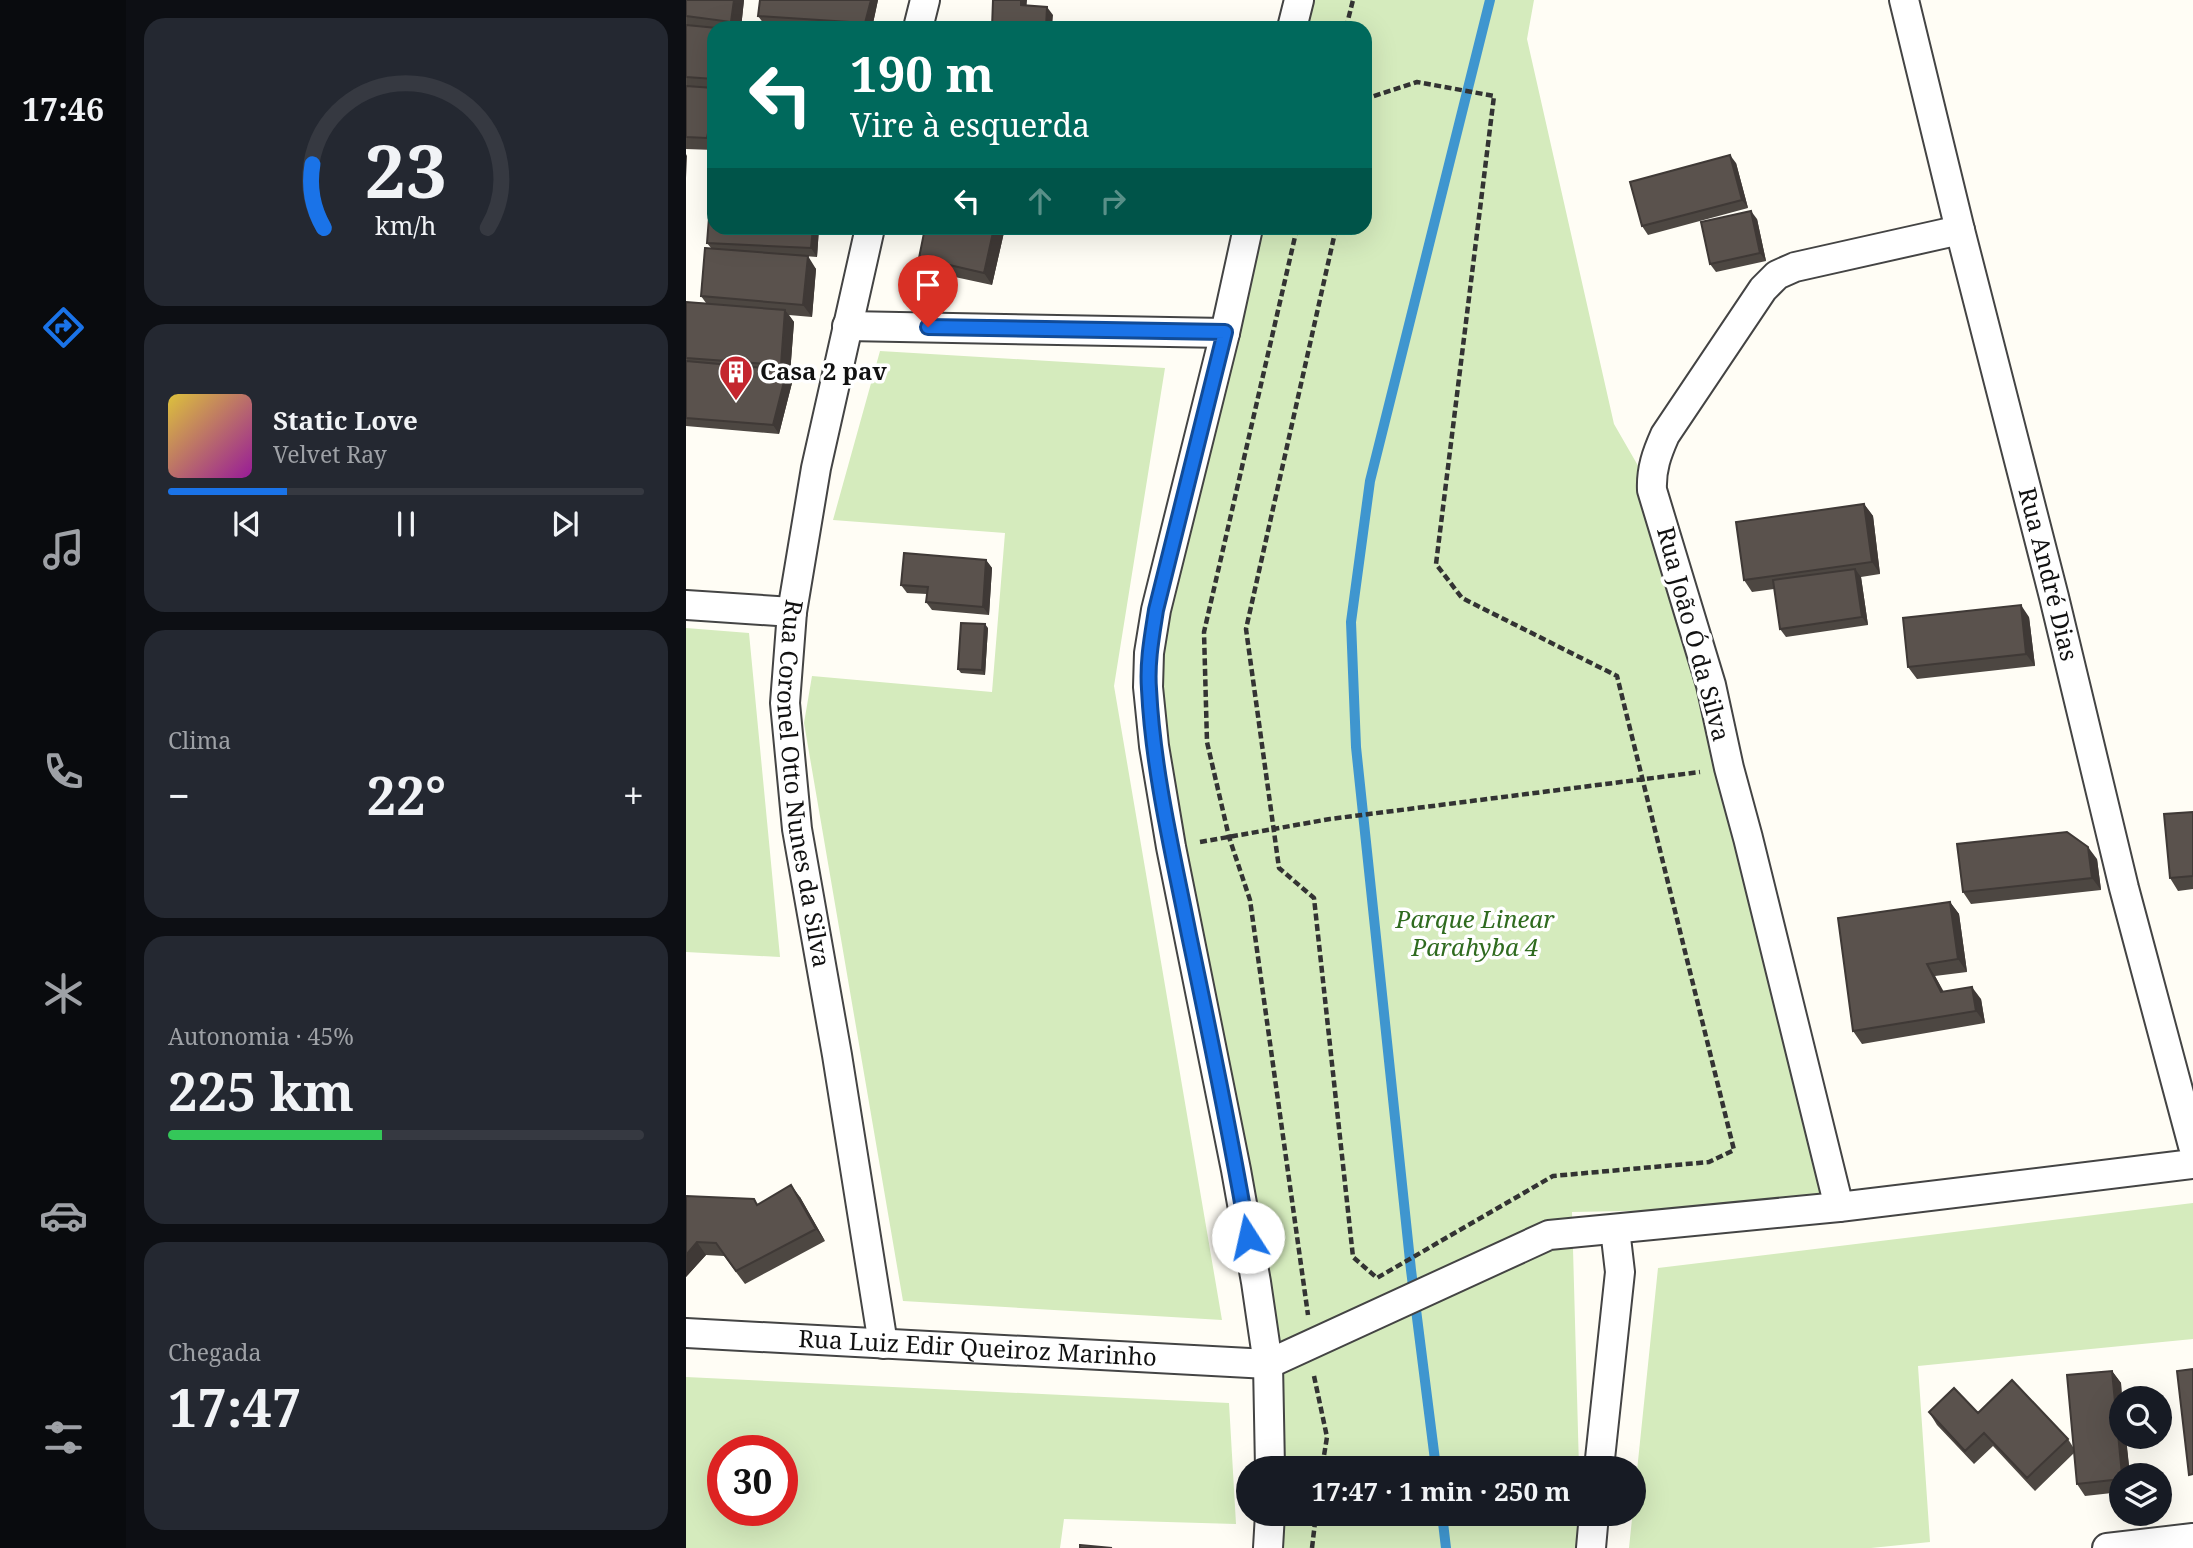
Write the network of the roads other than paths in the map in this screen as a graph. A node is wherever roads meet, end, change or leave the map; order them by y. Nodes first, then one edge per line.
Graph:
1 (925, 0) edge
2 (1299, 0) edge
3 (1904, 0) edge
4 (920, 21) edge
5 (1294, 21) edge
6 (1960, 230) junction
7 (868, 235) edge
8 (1246, 235) edge
9 (847, 326) junction
10 (1225, 332) junction
11 (686, 605) edge
12 (792, 612) junction
13 (2193, 1146) edge
14 (2193, 1164) edge
15 (1839, 1207) junction
16 (1615, 1229) junction
17 (686, 1334) edge
18 (883, 1344) junction
19 (1268, 1364) junction
20 (1270, 1456) edge
21 (1600, 1456) edge
22 (1269, 1526) edge
23 (1593, 1526) edge
24 (2193, 1538) edge
25 (1268, 1548) edge
26 (1591, 1548) edge
27 (2107, 1548) edge

1 - 4 street
2 - 5 street
3 - 6 street, Rua André Dias
6 - 13 street, Rua André Dias
6 - 15 street, Rua João Ó da Silva
7 - 9 street, Rua Coronel Otto Nunes da Silva
8 - 10 street
9 - 10 street
9 - 12 street, Rua Coronel Otto Nunes da Silva
10 - 19 street
11 - 12 street
12 - 18 street, Rua Coronel Otto Nunes da Silva
14 - 15 street
15 - 16 street
16 - 19 street
16 - 21 street
17 - 18 street, Rua Luiz Edir Queiroz Marinho
18 - 19 street, Rua Luiz Edir Queiroz Marinho
19 - 20 street
22 - 25 street
23 - 26 street
24 - 27 street

